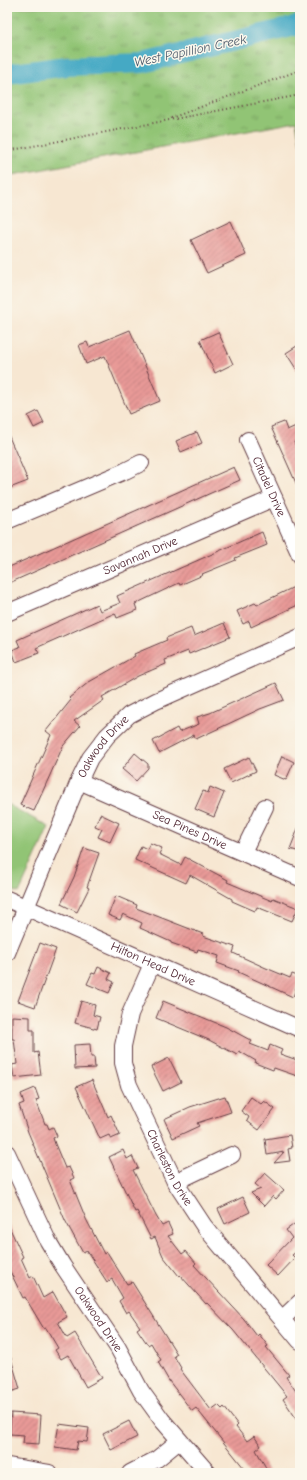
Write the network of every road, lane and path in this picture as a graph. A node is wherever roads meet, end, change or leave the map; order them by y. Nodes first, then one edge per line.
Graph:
1 (300, 70) edge
2 (300, 95) edge
3 (164, 120) junction
4 (7, 151) edge
5 (248, 440) dead end
6 (141, 463) dead end
7 (274, 498) junction
8 (7, 521) edge
9 (300, 555) edge
10 (7, 613) edge
11 (300, 638) edge
12 (79, 781) junction
13 (264, 807) dead end
14 (243, 852) junction
15 (300, 878) edge
16 (7, 899) edge
17 (26, 908) junction
18 (7, 953) edge
19 (152, 964) junction
20 (300, 1029) edge
21 (7, 1152) edge
22 (232, 1155) dead end
23 (175, 1182) junction
24 (300, 1302) edge
25 (282, 1319) junction
26 (300, 1341) edge
27 (179, 1441) junction
28 (7, 1466) edge
29 (48, 1473) edge
30 (130, 1473) edge
31 (208, 1473) edge

1 - 3 path
2 - 3 path
3 - 4 path
5 - 7 street, Citadel Drive
6 - 8 street
7 - 9 street, Citadel Drive
7 - 10 street, Savannah Drive
11 - 12 street, Oakwood Drive
12 - 14 street, Sea Pines Drive
12 - 17 street, Oakwood Drive
13 - 14 street
14 - 15 street, Sea Pines Drive
16 - 17 street, Hilton Head Drive
17 - 18 street, Oakwood Drive
17 - 19 street, Hilton Head Drive
19 - 20 street, Hilton Head Drive
19 - 23 street, Charleston Drive
21 - 27 street, Oakwood Drive
22 - 23 street
23 - 25 street, Charleston Drive
24 - 25 street
25 - 26 street, Charleston Drive
27 - 30 street
27 - 31 street, Oakwood Drive
28 - 29 street

